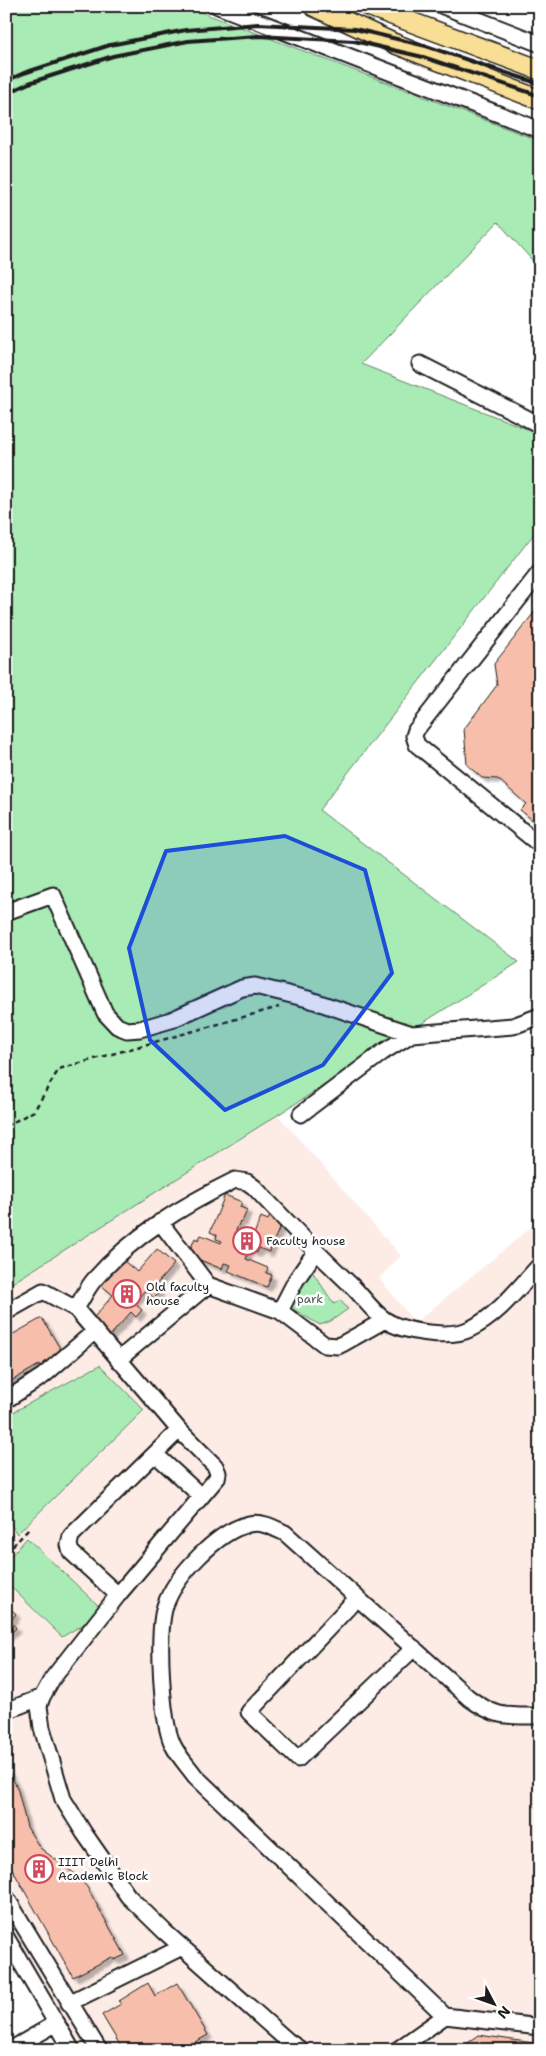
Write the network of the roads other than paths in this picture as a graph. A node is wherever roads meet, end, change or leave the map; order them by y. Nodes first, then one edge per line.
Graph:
1 (218, 6) edge
2 (314, 6) edge
3 (368, 6) edge
4 (442, 6) edge
5 (493, 26) junction
6 (540, 44) edge
7 (484, 49) junction
8 (540, 70) edge
9 (540, 100) edge
10 (540, 130) edge
11 (420, 364) dead end
12 (540, 425) edge
13 (540, 572) edge
14 (540, 845) edge
15 (6, 912) edge
16 (540, 1016) edge
17 (412, 1034) junction
18 (302, 1114) dead end
19 (160, 1222) junction
20 (316, 1251) junction
21 (540, 1265) edge
22 (208, 1285) junction
23 (76, 1309) junction
24 (280, 1311) junction
25 (6, 1312) edge
26 (385, 1320) junction
27 (95, 1331) junction
28 (118, 1360) junction
29 (6, 1400) edge
30 (179, 1430) junction
31 (155, 1454) junction
32 (202, 1496) junction
33 (118, 1595) junction
34 (357, 1598) junction
35 (414, 1648) junction
36 (42, 1698) junction
37 (6, 1710) edge
38 (540, 1716) edge
39 (6, 1896) edge
40 (6, 1937) edge
41 (182, 1947) junction
42 (69, 2003) junction
43 (445, 2016) junction
44 (57, 2023) junction
45 (540, 2027) edge
46 (292, 2047) edge
47 (10, 2050) edge
48 (72, 2050) edge
49 (99, 2050) edge
50 (396, 2050) edge

1 - 10 street
2 - 9 main road
3 - 7 main road
4 - 5 street
5 - 6 street
5 - 7 street
7 - 8 main road
11 - 12 street
13 - 14 street
15 - 17 street
16 - 17 street
17 - 18 street
19 - 20 street
19 - 22 street
19 - 23 street
20 - 24 street
20 - 26 street
21 - 26 street
22 - 24 street
22 - 28 street
23 - 25 street
23 - 27 street
24 - 26 street
27 - 28 street
27 - 29 street
28 - 30 street
30 - 31 street
30 - 32 street
31 - 32 street
31 - 33 street
32 - 33 street
33 - 36 street
34 - 35 street
34 - 35 street
34 - 43 street
35 - 38 street
36 - 37 street
36 - 41 street
39 - 42 street
40 - 44 street
41 - 42 street
41 - 46 street
42 - 49 street
43 - 45 street
43 - 50 street
44 - 47 street
44 - 48 street

